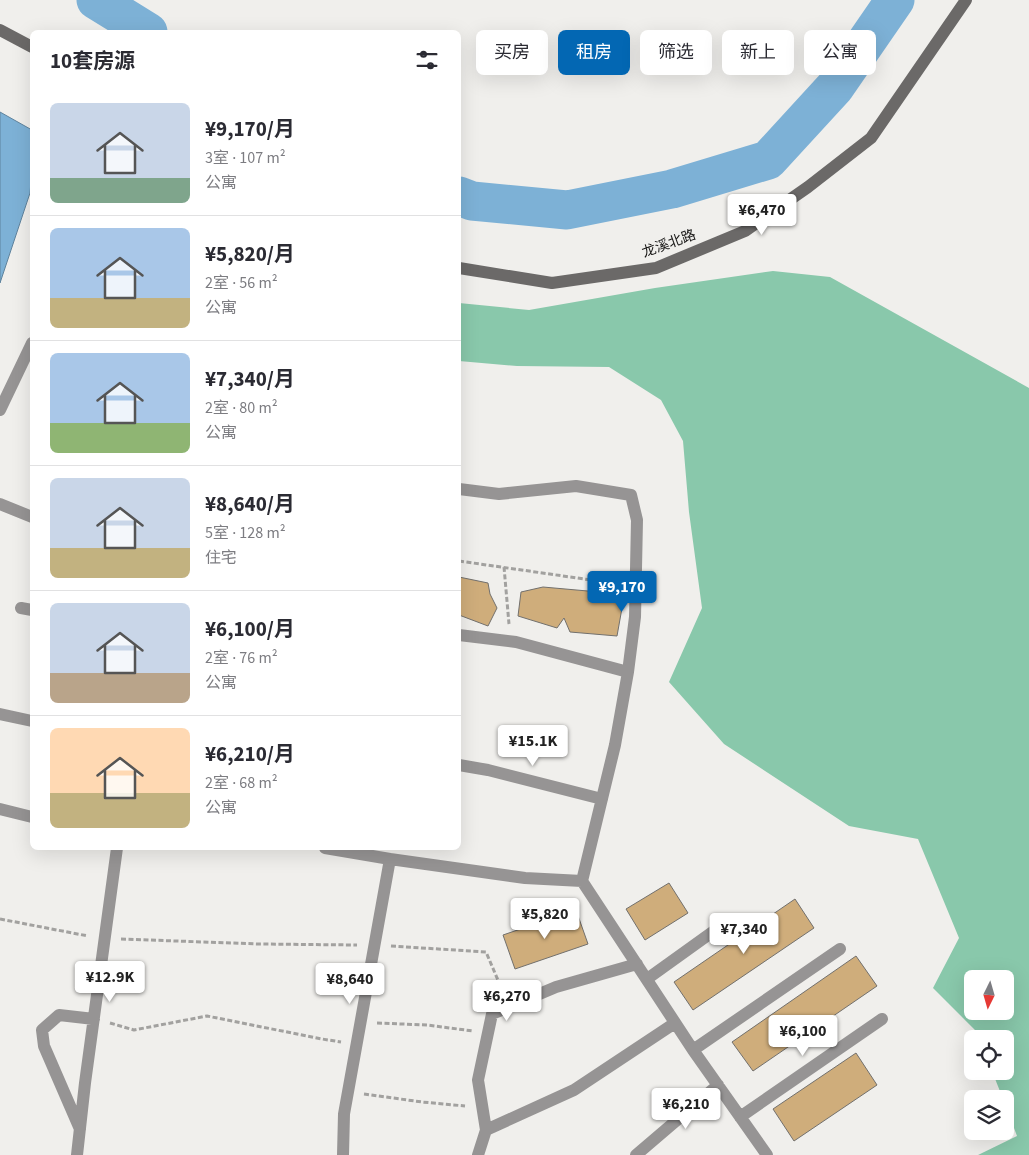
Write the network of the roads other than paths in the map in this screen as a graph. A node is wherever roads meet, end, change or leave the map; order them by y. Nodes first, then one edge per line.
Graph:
1 (966, 0) edge
2 (0, 30) edge
3 (30, 47) edge
4 (461, 268) edge
5 (30, 347) edge
6 (0, 410) edge
7 (461, 489) edge
8 (0, 504) edge
9 (30, 516) edge
10 (461, 635) edge
11 (628, 672) junction
12 (0, 714) edge
13 (30, 721) edge
14 (461, 766) edge
15 (602, 799) junction
16 (0, 809) edge
17 (30, 816) edge
18 (117, 850) edge
19 (337, 850) edge
20 (390, 859) junction
21 (582, 881) junction
22 (718, 928) dead end
23 (840, 949) dead end
24 (637, 964) junction
25 (647, 979) junction
26 (94, 1019) junction
27 (882, 1019) dead end
28 (676, 1023) junction
29 (693, 1050) junction
30 (718, 1085) junction
31 (740, 1117) junction
32 (80, 1130) junction
33 (486, 1130) junction
34 (77, 1155) edge
35 (343, 1155) edge
36 (478, 1155) edge
37 (636, 1155) edge
38 (767, 1155) edge

1 - 4 street, 龙溪北路
2 - 3 street
5 - 6 street
7 - 11 street
8 - 9 street
10 - 11 street
11 - 15 street
12 - 13 street
14 - 15 street
15 - 21 street
16 - 17 street
18 - 26 street
19 - 20 street
20 - 21 street
20 - 35 street
21 - 24 street
22 - 25 street
23 - 29 street
24 - 25 street
24 - 33 street
25 - 28 street
26 - 32 street
26 - 32 street
27 - 31 street
28 - 29 street
28 - 33 street
29 - 30 street
30 - 31 street
30 - 37 street
31 - 38 street
32 - 34 street
33 - 36 street

